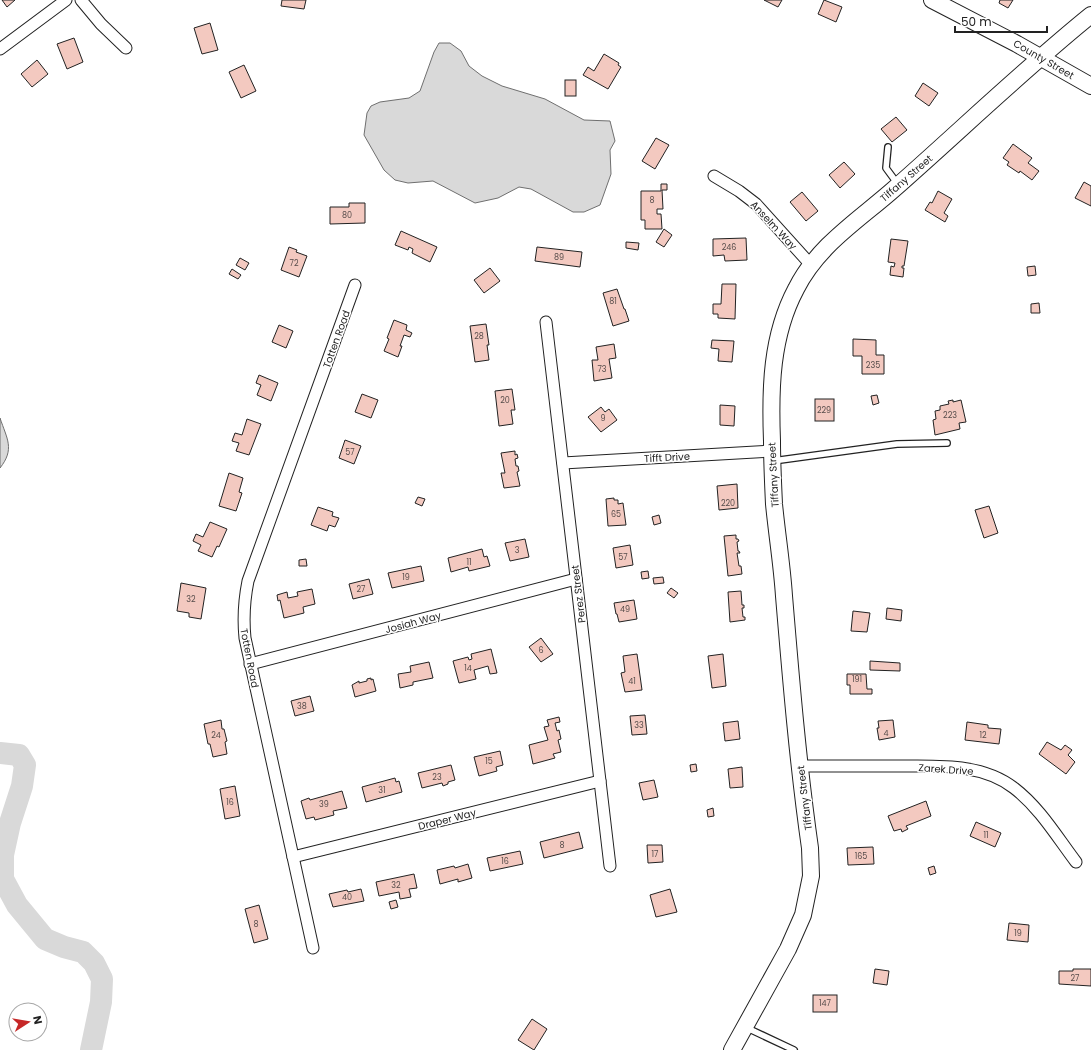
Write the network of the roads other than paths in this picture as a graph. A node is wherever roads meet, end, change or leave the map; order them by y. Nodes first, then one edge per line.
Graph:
1 (66, 0) edge
2 (81, 0) edge
3 (932, 0) edge
4 (1091, 15) edge
5 (126, 48) dead end
6 (0, 49) edge
7 (1040, 57) junction
8 (1091, 86) edge
9 (888, 147) dead end
10 (714, 176) dead end
11 (898, 185) junction
12 (811, 265) junction
13 (356, 285) dead end
14 (546, 322) dead end
15 (947, 443) dead end
16 (772, 456) junction
17 (563, 463) junction
18 (576, 579) junction
19 (250, 664) junction
20 (800, 766) junction
21 (600, 781) junction
22 (293, 857) junction
23 (1076, 862) dead end
24 (610, 866) dead end
25 (313, 948) dead end
26 (745, 1027) junction
27 (732, 1050) edge
28 (794, 1050) edge

1 - 6 street
2 - 5 street
3 - 7 street, County Street
4 - 7 street, Tiffany Street
7 - 8 street, County Street
7 - 11 street, Tiffany Street
9 - 11 lane
10 - 12 street, Anselm Way
11 - 12 street, Tiffany Street
12 - 16 street, Tiffany Street
13 - 19 street, Totten Road
14 - 17 street, Perez Street
15 - 16 lane
16 - 17 street, Tifft Drive
16 - 20 street, Tiffany Street
17 - 18 street, Perez Street
18 - 19 street, Josiah Way
18 - 21 street, Perez Street
19 - 22 street, Totten Road
20 - 23 street, Zarek Drive
20 - 26 street, Tiffany Street
21 - 22 street, Draper Way
21 - 24 street, Perez Street
22 - 25 street, Totten Road
26 - 27 street, Tiffany Street
26 - 28 lane

